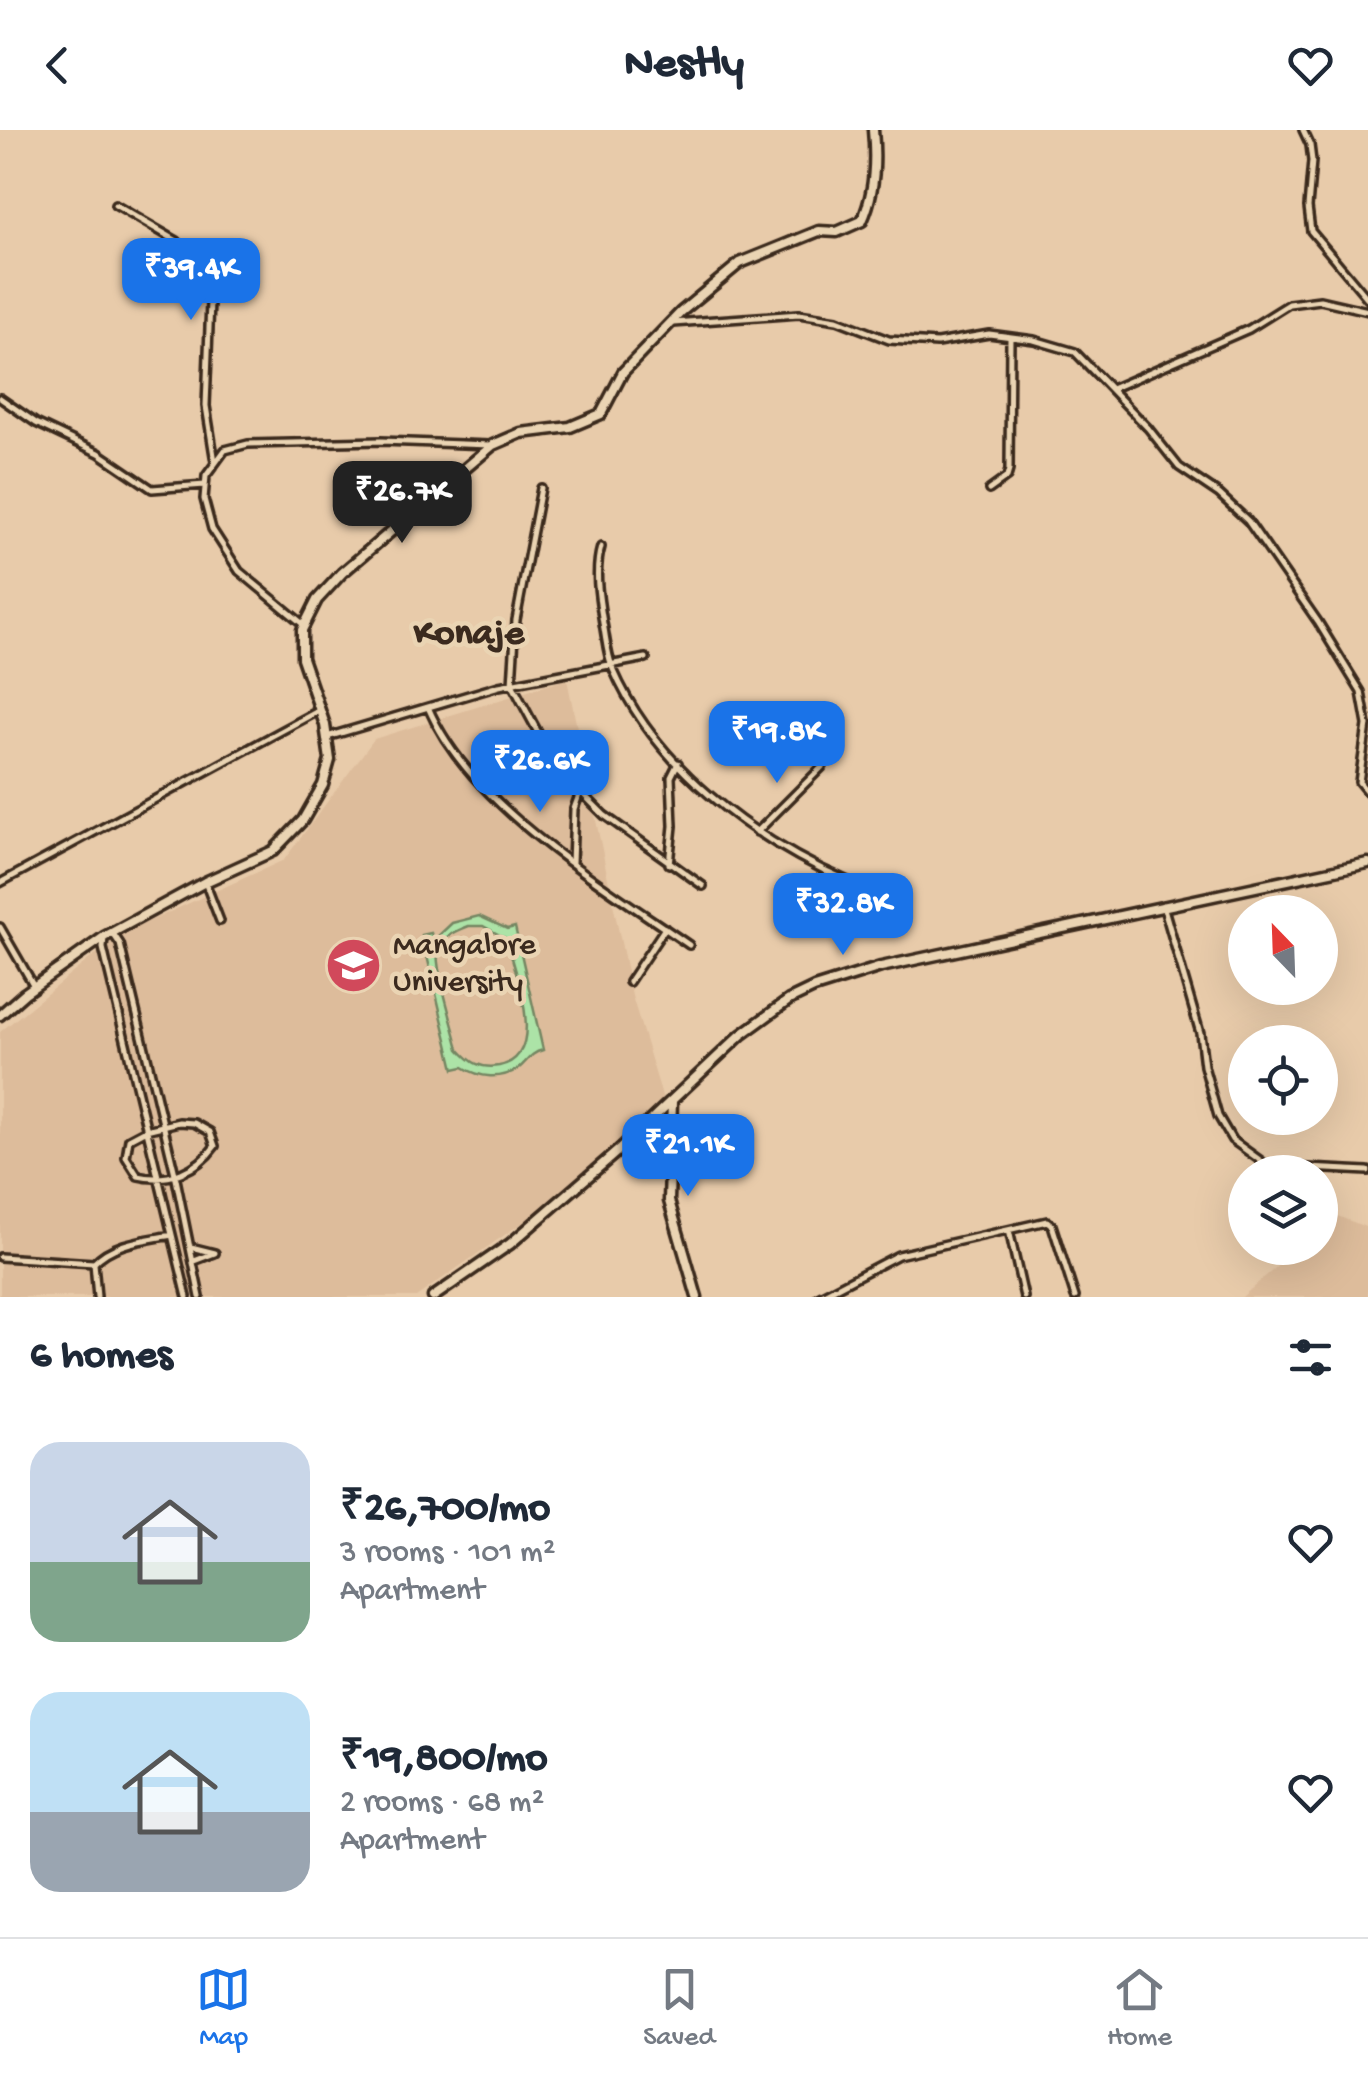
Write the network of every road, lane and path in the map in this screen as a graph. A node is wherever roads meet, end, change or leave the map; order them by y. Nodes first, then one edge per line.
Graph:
1 (872, 130) edge
2 (1303, 130) edge
3 (116, 205) dead end
4 (1368, 299) edge
5 (1368, 311) edge
6 (670, 323) junction
7 (1010, 337) junction
8 (1111, 389) junction
9 (0, 398) edge
10 (493, 445) junction
11 (215, 464) junction
12 (206, 485) junction
13 (541, 488) dead end
14 (989, 490) dead end
15 (601, 547) dead end
16 (304, 625) junction
17 (646, 658) dead end
18 (611, 665) junction
19 (512, 684) junction
20 (428, 708) junction
21 (320, 710) junction
22 (327, 737) junction
23 (678, 762) junction
24 (822, 767) dead end
25 (580, 791) junction
26 (1368, 793) edge
27 (756, 833) junction
28 (572, 863) junction
29 (1368, 863) edge
30 (669, 864) junction
31 (848, 881) dead end
32 (205, 882) junction
33 (0, 883) edge
34 (703, 886) dead end
35 (1163, 905) junction
36 (220, 921) dead end
37 (0, 927) edge
38 (665, 928) junction
39 (108, 935) junction
40 (689, 945) dead end
41 (628, 982) dead end
42 (34, 986) junction
43 (0, 1015) edge
44 (145, 1051) junction
45 (128, 1056) junction
46 (672, 1101) junction
47 (163, 1125) junction
48 (146, 1130) junction
49 (1368, 1171) edge
50 (175, 1174) junction
51 (159, 1178) junction
52 (1009, 1230) junction
53 (172, 1236) junction
54 (191, 1247) junction
55 (0, 1257) edge
56 (194, 1261) junction
57 (94, 1263) junction
58 (196, 1276) junction
59 (182, 1279) junction
60 (97, 1297) edge
61 (186, 1297) edge
62 (200, 1297) edge
63 (433, 1297) edge
64 (697, 1297) edge
65 (818, 1297) edge
66 (1024, 1297) edge
67 (1076, 1297) edge

1 - 6 main road
2 - 4 street
3 - 11 street
5 - 8 street
6 - 7 street
6 - 10 main road
7 - 8 street
7 - 14 street
8 - 26 street
9 - 12 street
10 - 11 street
10 - 16 main road
11 - 12 street
12 - 16 street
13 - 19 street
15 - 18 street
16 - 21 main road
17 - 18 street
18 - 19 street
18 - 23 street
19 - 20 street
19 - 25 street
20 - 22 street
20 - 28 street
21 - 22 main road
21 - 33 street
22 - 32 main road
23 - 27 street
23 - 30 street
24 - 27 street
25 - 28 street
25 - 30 street
27 - 31 street
28 - 38 street
29 - 35 main road
30 - 34 street
32 - 36 street
32 - 39 main road
35 - 46 main road
35 - 49 street
37 - 42 street
38 - 40 street
38 - 41 street
39 - 42 main road
39 - 44 street
39 - 45 street
42 - 43 main road
44 - 45 street
44 - 47 street
45 - 48 street
46 - 63 main road
46 - 64 main road
47 - 48 street
47 - 50 street
47 - 50 street
48 - 51 street
48 - 51 street
50 - 51 street
50 - 54 street
51 - 53 street
52 - 65 street
52 - 66 street
52 - 67 street
53 - 57 street
53 - 59 street
54 - 56 street
54 - 56 street
55 - 57 street
56 - 58 street
57 - 60 street
58 - 59 street
58 - 62 street
59 - 61 street

